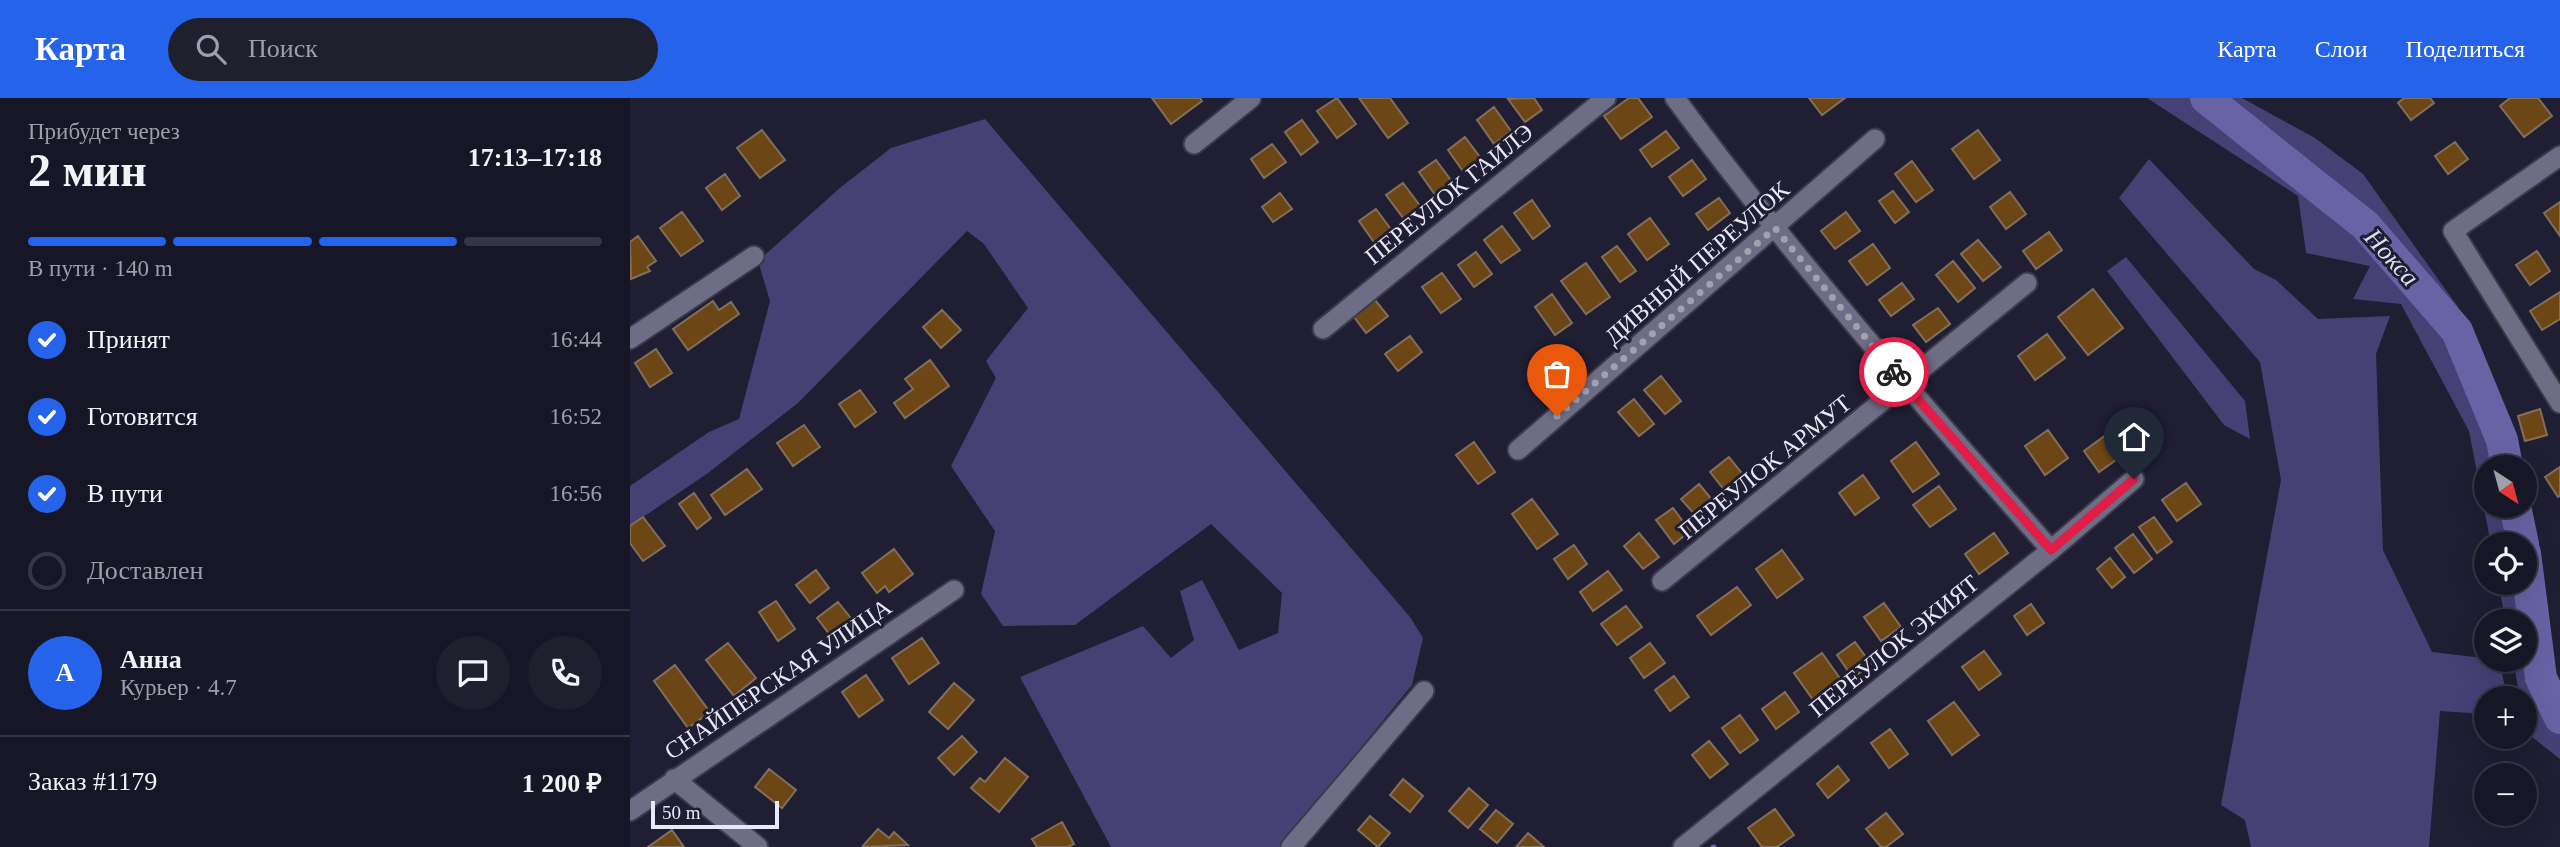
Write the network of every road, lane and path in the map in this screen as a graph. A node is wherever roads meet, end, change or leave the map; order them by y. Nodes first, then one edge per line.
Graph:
1 (1251, 98) edge
2 (1606, 98) edge
3 (1675, 98) edge
4 (1875, 138) dead end
5 (1194, 144) dead end
6 (2560, 156) edge
7 (1775, 228) junction
8 (754, 256) dead end
9 (2026, 283) dead end
10 (1323, 329) dead end
11 (630, 339) edge
12 (1905, 385) junction
13 (2560, 403) edge
14 (1518, 450) dead end
15 (2134, 479) dead end
16 (2051, 550) junction
17 (1662, 581) dead end
18 (954, 590) dead end
19 (1424, 691) dead end
20 (674, 779) junction
21 (630, 811) edge
22 (758, 847) edge
23 (1291, 847) edge
24 (1683, 847) edge

1 - 5 street
2 - 10 street, ПЕРЕУЛОК ГАИЛЭ
3 - 7 street
4 - 7 street, ДИВНЫЙ ПЕРЕУЛОК
6 - 13 street
7 - 12 street
7 - 14 street, ДИВНЫЙ ПЕРЕУЛОК
8 - 11 street
9 - 12 street, ПЕРЕУЛОК АРМУТ
12 - 16 street
12 - 17 street, ПЕРЕУЛОК АРМУТ
15 - 16 street, ПЕРЕУЛОК ЭКИЯТ
16 - 24 street, ПЕРЕУЛОК ЭКИЯТ
18 - 20 street, СНАЙПЕРСКАЯ УЛИЦА
19 - 23 street
20 - 21 street, СНАЙПЕРСКАЯ УЛИЦА
20 - 22 street

